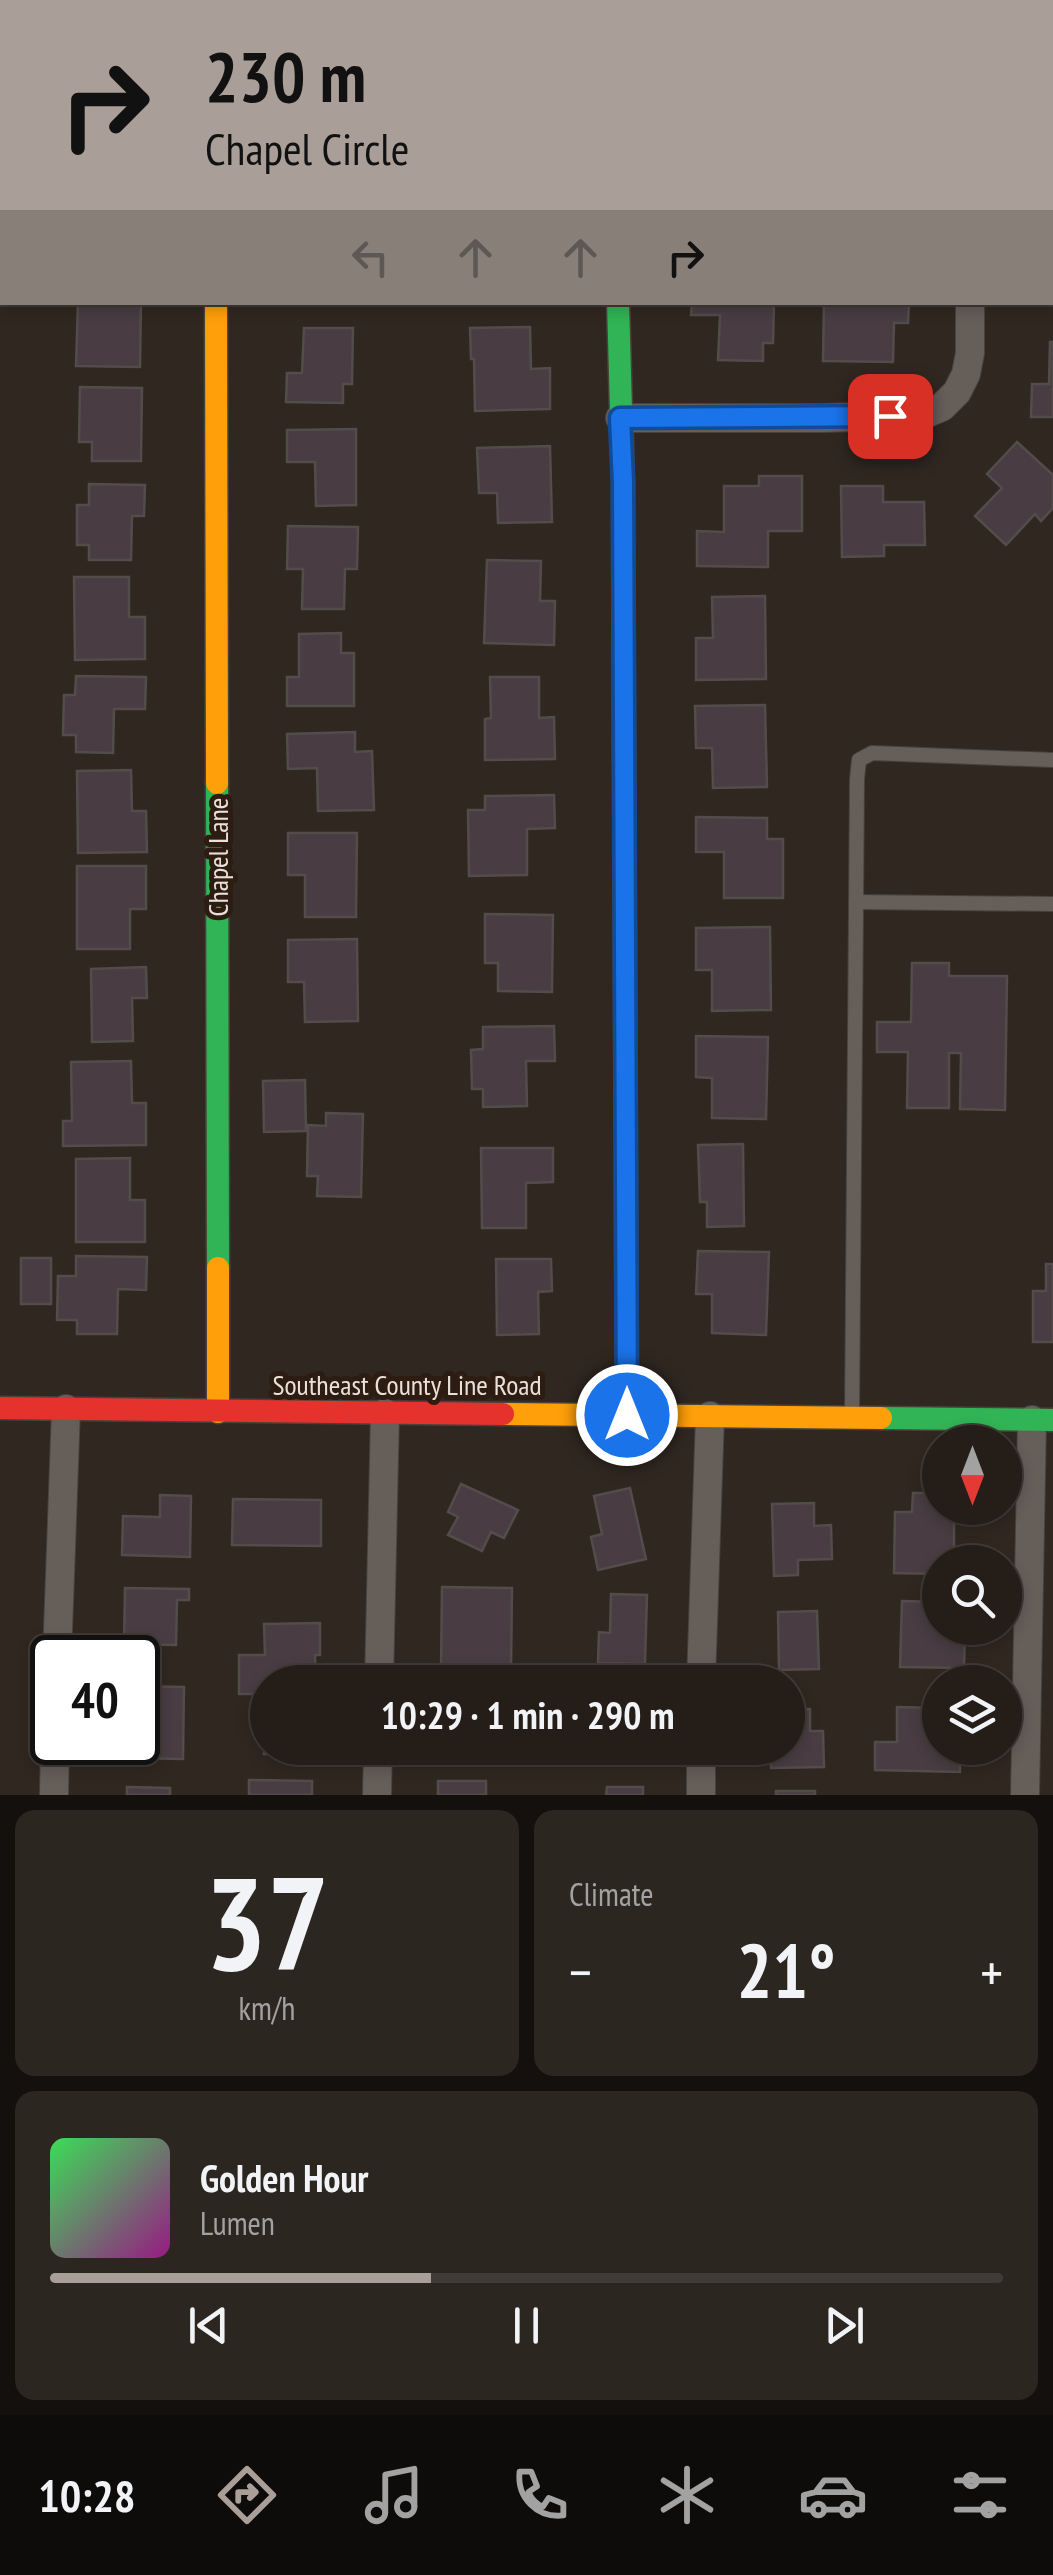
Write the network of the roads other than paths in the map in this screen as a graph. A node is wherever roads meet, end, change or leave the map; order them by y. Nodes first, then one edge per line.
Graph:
1 (216, 305) edge
2 (618, 305) edge
3 (970, 305) edge
4 (620, 418) junction
5 (1053, 760) edge
6 (856, 902) junction
7 (1053, 904) edge
8 (0, 1408) edge
9 (66, 1409) junction
10 (218, 1412) junction
11 (385, 1414) junction
12 (627, 1415) junction
13 (710, 1416) junction
14 (852, 1418) junction
15 (1043, 1420) edge
16 (59, 1635) edge
17 (379, 1665) edge
18 (702, 1665) edge
19 (55, 1765) edge
20 (378, 1765) edge
21 (701, 1765) edge
22 (54, 1795) edge
23 (377, 1795) edge
24 (700, 1795) edge
25 (1026, 1795) edge

1 - 10 street, Chapel Lane
2 - 4 street
3 - 4 street
4 - 12 street
5 - 6 lane
6 - 7 lane
6 - 14 lane
8 - 9 street, Southeast County Line Road
9 - 10 street, Southeast County Line Road
9 - 16 street
10 - 11 street, Southeast County Line Road
11 - 12 street, Southeast County Line Road
11 - 17 street
12 - 13 street, Southeast County Line Road
13 - 14 street, Southeast County Line Road
13 - 18 street
14 - 15 street, Southeast County Line Road
15 - 25 street
19 - 22 street
20 - 23 street
21 - 24 street

